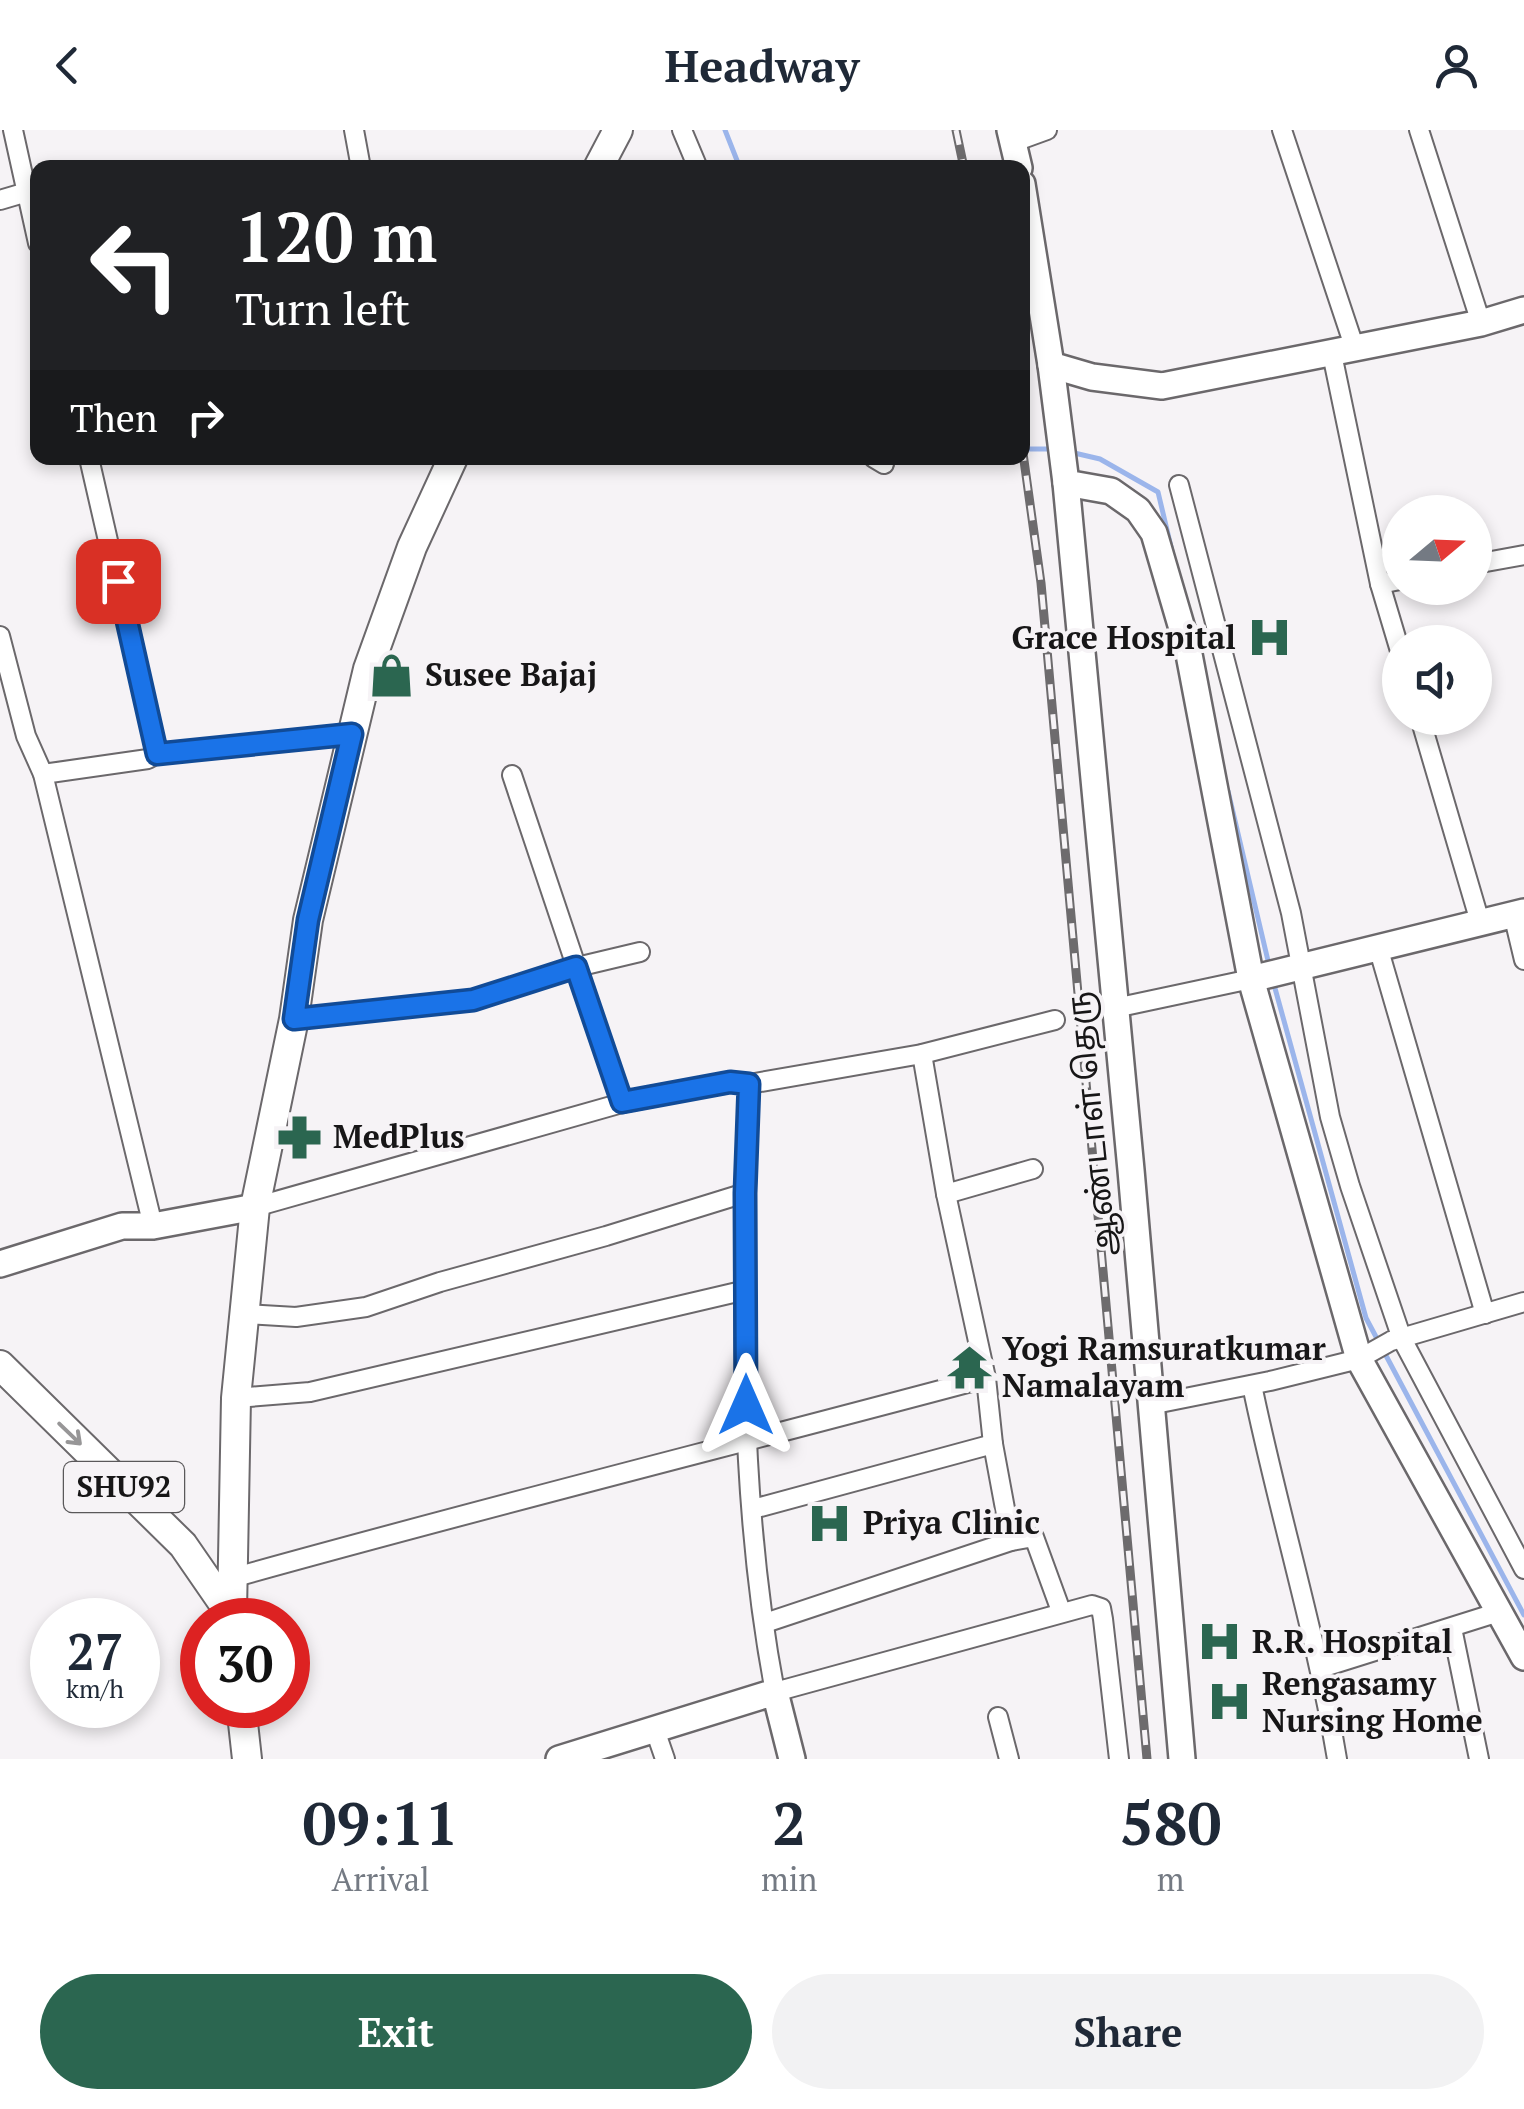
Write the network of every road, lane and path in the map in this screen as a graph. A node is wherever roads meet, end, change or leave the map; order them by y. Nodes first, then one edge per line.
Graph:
1 (13, 130) edge
2 (354, 130) edge
3 (618, 130) edge
4 (626, 130) edge
5 (682, 130) edge
6 (1047, 130) edge
7 (1282, 130) edge
8 (1419, 130) edge
9 (1014, 147) edge
10 (359, 160) edge
11 (602, 160) edge
12 (611, 160) edge
13 (695, 160) edge
14 (26, 192) junction
15 (0, 200) edge
16 (30, 209) edge
17 (1030, 232) edge
18 (1524, 310) edge
19 (1482, 324) junction
20 (1343, 352) junction
21 (1052, 365) junction
22 (91, 465) edge
23 (450, 465) edge
24 (1065, 472) junction
25 (1179, 485) dead end
26 (1524, 554) edge
27 (1492, 561) edge
28 (1380, 584) joint
29 (1392, 625) edge
30 (0, 636) edge
31 (352, 734) junction
32 (1425, 735) edge
33 (157, 754) junction
34 (42, 774) junction
35 (512, 775) dead end
36 (1518, 913) edge
37 (1480, 922) junction
38 (1378, 947) junction
39 (640, 952) dead end
40 (1524, 960) edge
41 (576, 967) junction
42 (1274, 973) junction
43 (1115, 1008) junction
44 (294, 1019) junction
45 (1054, 1020) dead end
46 (922, 1054) junction
47 (749, 1084) junction
48 (622, 1102) junction
49 (1032, 1169) dead end
50 (745, 1193) junction
51 (946, 1194) junction
52 (255, 1208) junction
53 (154, 1226) junction
54 (0, 1264) edge
55 (746, 1290) junction
56 (1524, 1302) edge
57 (244, 1314) junction
58 (1486, 1314) junction
59 (1397, 1340) junction
60 (1365, 1356) junction
61 (0, 1365) edge
62 (986, 1378) junction
63 (1252, 1386) junction
64 (236, 1398) junction
65 (1150, 1404) junction
66 (746, 1444) junction
67 (992, 1444) junction
68 (752, 1509) junction
69 (1011, 1542) junction
70 (1524, 1569) edge
71 (232, 1578) junction
72 (220, 1598) edge
73 (232, 1598) edge
74 (1061, 1612) junction
75 (1499, 1612) junction
76 (764, 1623) junction
77 (1452, 1628) junction
78 (1524, 1657) edge
79 (1321, 1668) junction
80 (775, 1692) junction
81 (998, 1716) dead end
82 (244, 1728) edge
83 (655, 1730) junction
84 (247, 1759) edge
85 (559, 1759) edge
86 (665, 1759) edge
87 (792, 1759) edge
88 (1009, 1759) edge
89 (1120, 1759) edge
90 (1182, 1759) edge
91 (1337, 1759) edge
92 (1479, 1759) edge

1 - 14 street
2 - 10 street
3 - 11 main road
4 - 12 street
5 - 13 street
6 - 9 street
7 - 20 street
8 - 19 street
14 - 15 street
14 - 16 street
17 - 21 street, ஆண்டாள் தெரு
18 - 19 street
19 - 20 street
20 - 21 street
20 - 28 street
21 - 24 street, ஆண்டாள் தெரு
22 - 33 street
23 - 31 main road
24 - 42 street
24 - 43 street, ஆண்டாள் தெரு
25 - 42 street
26 - 27 street
28 - 29 street
30 - 34 street
31 - 33 street
31 - 44 main road
32 - 37 street
33 - 34 street
34 - 53 street
35 - 41 street
36 - 37 street
36 - 40 street
37 - 38 street
38 - 42 street
38 - 58 street
39 - 41 street
41 - 44 street
41 - 48 street
42 - 43 street
42 - 59 street
42 - 60 street
43 - 65 street, ஆண்டாள் தெரு
44 - 52 main road
45 - 46 street
46 - 47 street
46 - 51 street
47 - 48 street
47 - 50 street
48 - 52 street
49 - 51 street
50 - 55 street
50 - 57 street
51 - 62 street
52 - 53 street
52 - 57 main road
53 - 54 street
55 - 64 street
55 - 66 street
56 - 58 street
57 - 64 main road
58 - 59 street
59 - 60 street
59 - 70 street
60 - 63 street
60 - 75 street
61 -> 72 main road, SHU92
62 - 66 street
62 - 67 street
63 - 65 street
63 - 79 street
64 - 71 main road
65 - 90 street, ஆண்டாள் தெரு
66 - 68 street
66 - 71 street
67 - 68 street
67 - 69 street
68 - 76 street
69 - 74 street
69 - 76 street
71 - 73 main road
74 - 80 street
74 - 89 street
75 - 77 street
75 - 78 street
76 - 80 street
77 - 79 street
77 - 92 street
79 - 91 street
80 - 83 street
80 - 87 street
81 - 88 street
82 - 84 main road
83 - 85 street
83 - 86 street

